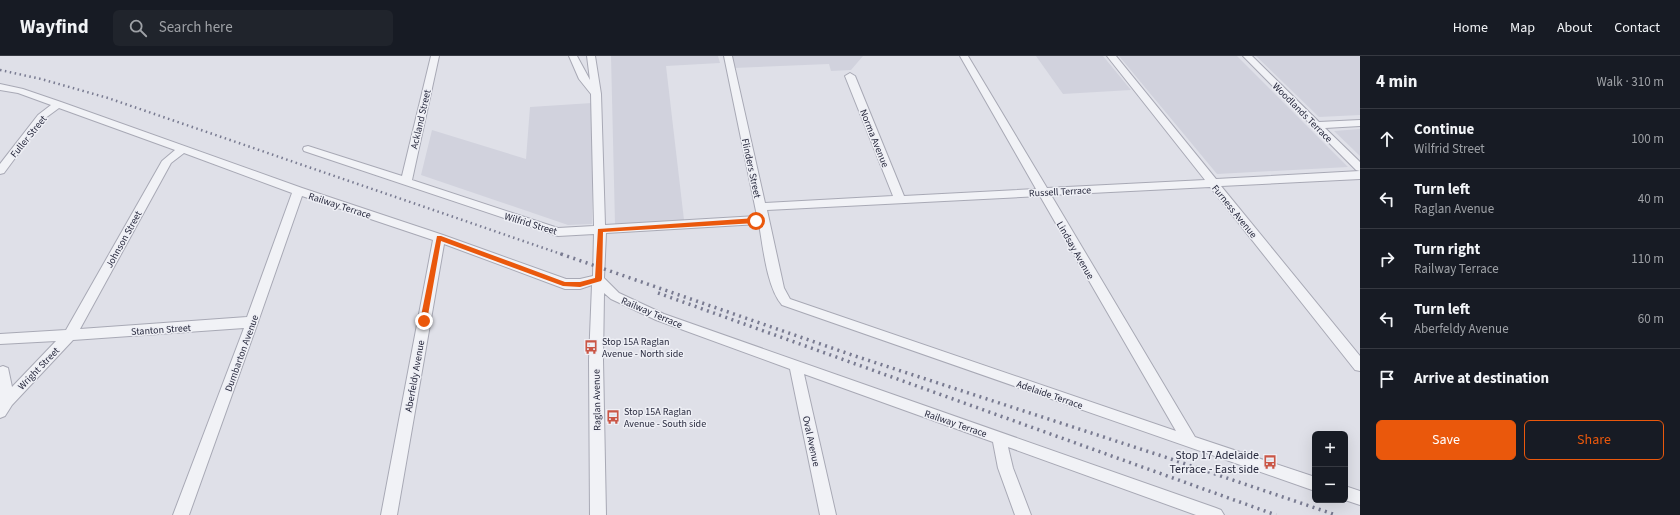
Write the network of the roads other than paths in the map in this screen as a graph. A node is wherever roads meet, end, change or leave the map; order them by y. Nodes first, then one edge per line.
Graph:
1 (435, 56) edge
2 (573, 56) edge
3 (591, 56) edge
4 (728, 56) edge
5 (964, 56) edge
6 (1111, 56) edge
7 (1247, 56) edge
8 (850, 76) dead end
9 (0, 87) edge
10 (596, 94) junction
11 (58, 104) junction
12 (1360, 123) edge
13 (1317, 125) junction
14 (183, 149) junction
15 (308, 149) dead end
16 (1360, 168) edge
17 (0, 171) edge
18 (1360, 176) edge
19 (406, 182) junction
20 (1213, 183) junction
21 (298, 191) junction
22 (1042, 192) junction
23 (900, 199) junction
24 (760, 207) junction
25 (764, 220) junction
26 (600, 230) junction
27 (439, 238) junction
28 (598, 279) junction
29 (786, 302) joint
30 (252, 322) junction
31 (70, 335) junction
32 (0, 339) edge
33 (796, 366) junction
34 (1360, 366) edge
35 (3, 372) dead end
36 (3, 406) edge
37 (1000, 438) junction
38 (1190, 442) junction
39 (1312, 483) edge
40 (1348, 494) edge
41 (1360, 498) edge
42 (181, 515) edge
43 (389, 515) edge
44 (598, 515) edge
45 (828, 515) edge
46 (1024, 515) edge
47 (1216, 515) edge

1 - 19 street, Ackland Street
2 - 10 street
3 - 10 street, Raglan Avenue
4 - 24 street, Flinders Street
5 - 22 street, Lindsay Avenue
6 - 20 street, Furness Avenue
7 - 13 street, Woodlands Terrace
8 - 23 street, Norma Avenue
9 - 11 street, Railway Terrace
10 - 26 street, Raglan Avenue
11 - 14 street, Railway Terrace
11 - 17 street, Fuller Street
12 - 13 street
13 - 16 street, Woodlands Terrace
14 - 21 street, Railway Terrace
14 - 31 street, Johnson Street
15 - 19 street, Wilfrid Street
18 - 20 street, Russell Terrace
19 - 26 street, Wilfrid Street
20 - 22 street, Russell Terrace
20 - 34 street, Furness Avenue
21 - 27 street, Railway Terrace
21 - 30 street, Dumbarton Avenue
22 - 23 street, Russell Terrace
22 - 38 street, Lindsay Avenue
23 - 24 street, Russell Terrace
24 - 25 street, Flinders Street
25 - 26 street, Wilfrid Street
25 - 29 street, Flinders Street
26 - 28 street, Raglan Avenue
27 - 28 street, Railway Terrace
27 - 43 street, Aberfeldy Avenue
28 - 33 street, Railway Terrace
28 - 44 street, Raglan Avenue
29 - 38 street, Adelaide Terrace
30 - 31 street, Stanton Street
30 - 42 street, Dumbarton Avenue
31 - 32 street
31 - 36 street, Wright Street
33 - 37 street, Railway Terrace
33 - 45 street, Oval Avenue
35 - 36 street, Wright Street
37 - 46 street
37 - 47 street, Railway Terrace
38 - 39 street, Adelaide Terrace
40 - 41 street

